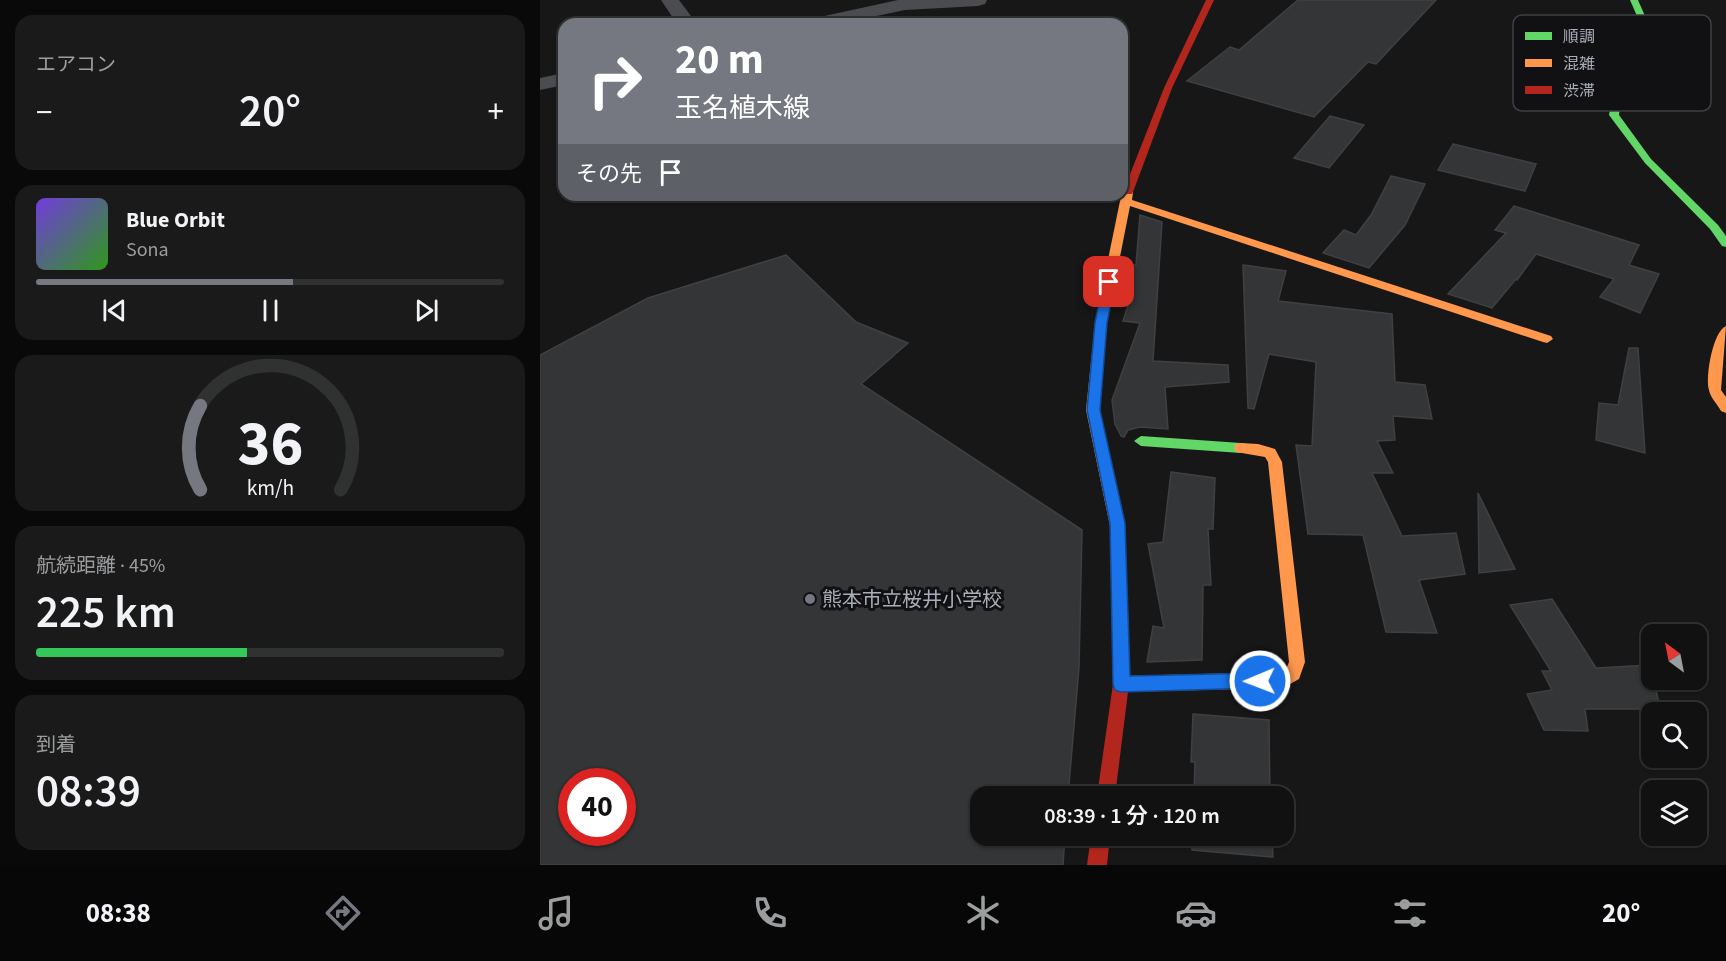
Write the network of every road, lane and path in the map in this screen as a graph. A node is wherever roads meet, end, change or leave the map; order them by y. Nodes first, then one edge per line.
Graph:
1 (670, 0) edge
2 (978, 0) edge
3 (1210, 0) edge
4 (1634, 0) edge
5 (1641, 15) edge
6 (683, 18) edge
7 (841, 18) edge
8 (558, 80) edge
9 (540, 84) edge
10 (1615, 111) edge
11 (1128, 193) edge
12 (1125, 201) joint
13 (1726, 244) edge
14 (1726, 330) edge
15 (1547, 339) dead end
16 (1726, 408) edge
17 (1142, 441) dead end
18 (1121, 684) junction
19 (1107, 786) edge
20 (1100, 846) edge
21 (1097, 865) edge

1 - 6 street
2 - 7 street
3 - 11 main road
4 - 5 main road
8 - 9 street
10 - 13 main road
12 - 15 main road
12 - 18 main road
14 - 16 main road
17 - 18 main road
18 - 19 main road
20 - 21 main road

